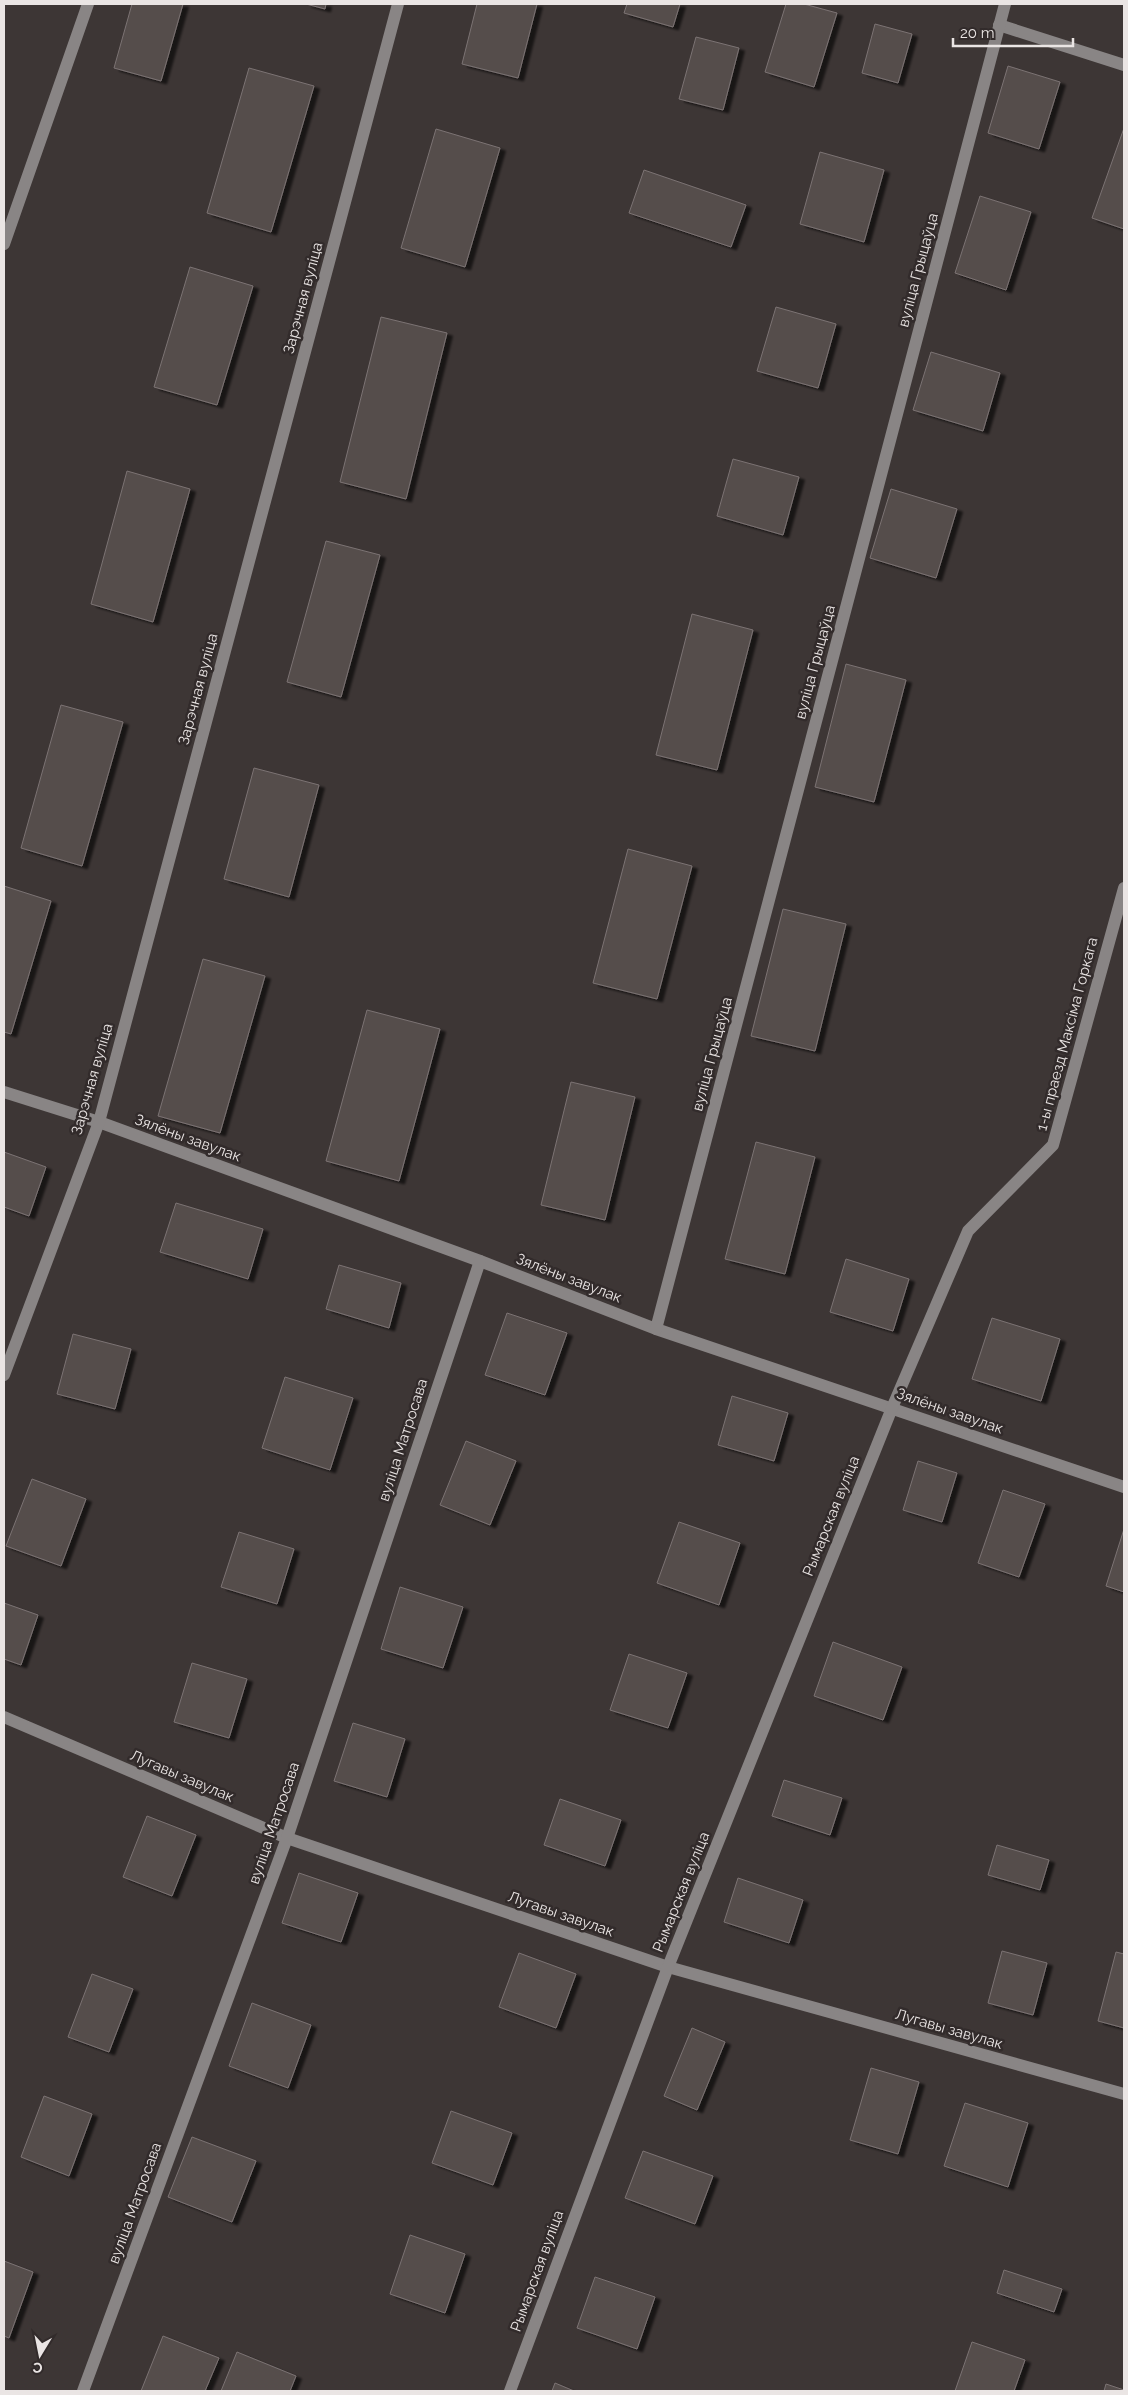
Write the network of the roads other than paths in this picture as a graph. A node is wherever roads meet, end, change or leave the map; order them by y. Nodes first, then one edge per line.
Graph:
1 (88, 4) edge
2 (398, 4) edge
3 (1005, 4) edge
4 (999, 25) junction
5 (1124, 65) edge
6 (4, 244) edge
7 (1124, 888) edge
8 (4, 1092) edge
9 (98, 1122) junction
10 (480, 1260) junction
11 (656, 1329) junction
12 (4, 1374) edge
13 (892, 1408) junction
14 (1124, 1487) edge
15 (4, 1717) edge
16 (287, 1838) junction
17 (668, 1967) junction
18 (1124, 2094) edge
19 (83, 2391) edge
20 (510, 2391) edge

1 - 6 street
2 - 9 street, Зарэчная вуліца
3 - 4 street, вуліца Грыцаўца
4 - 5 street
4 - 11 street, вуліца Грыцаўца
7 - 13 street, 1-ы праезд Максіма Горкага
8 - 9 street, Зялёны завулак
9 - 10 street, Зялёны завулак
9 - 12 street, Зарэчная вуліца
10 - 11 street, Зялёны завулак
10 - 16 street, вуліца Матросава
11 - 13 street, Зялёны завулак
13 - 14 street, Зялёны завулак
13 - 17 street, Рымарская вуліца
15 - 16 street, Лугавы завулак
16 - 17 street, Лугавы завулак
16 - 19 street, вуліца Матросава
17 - 18 street, Лугавы завулак
17 - 20 street, Рымарская вуліца

